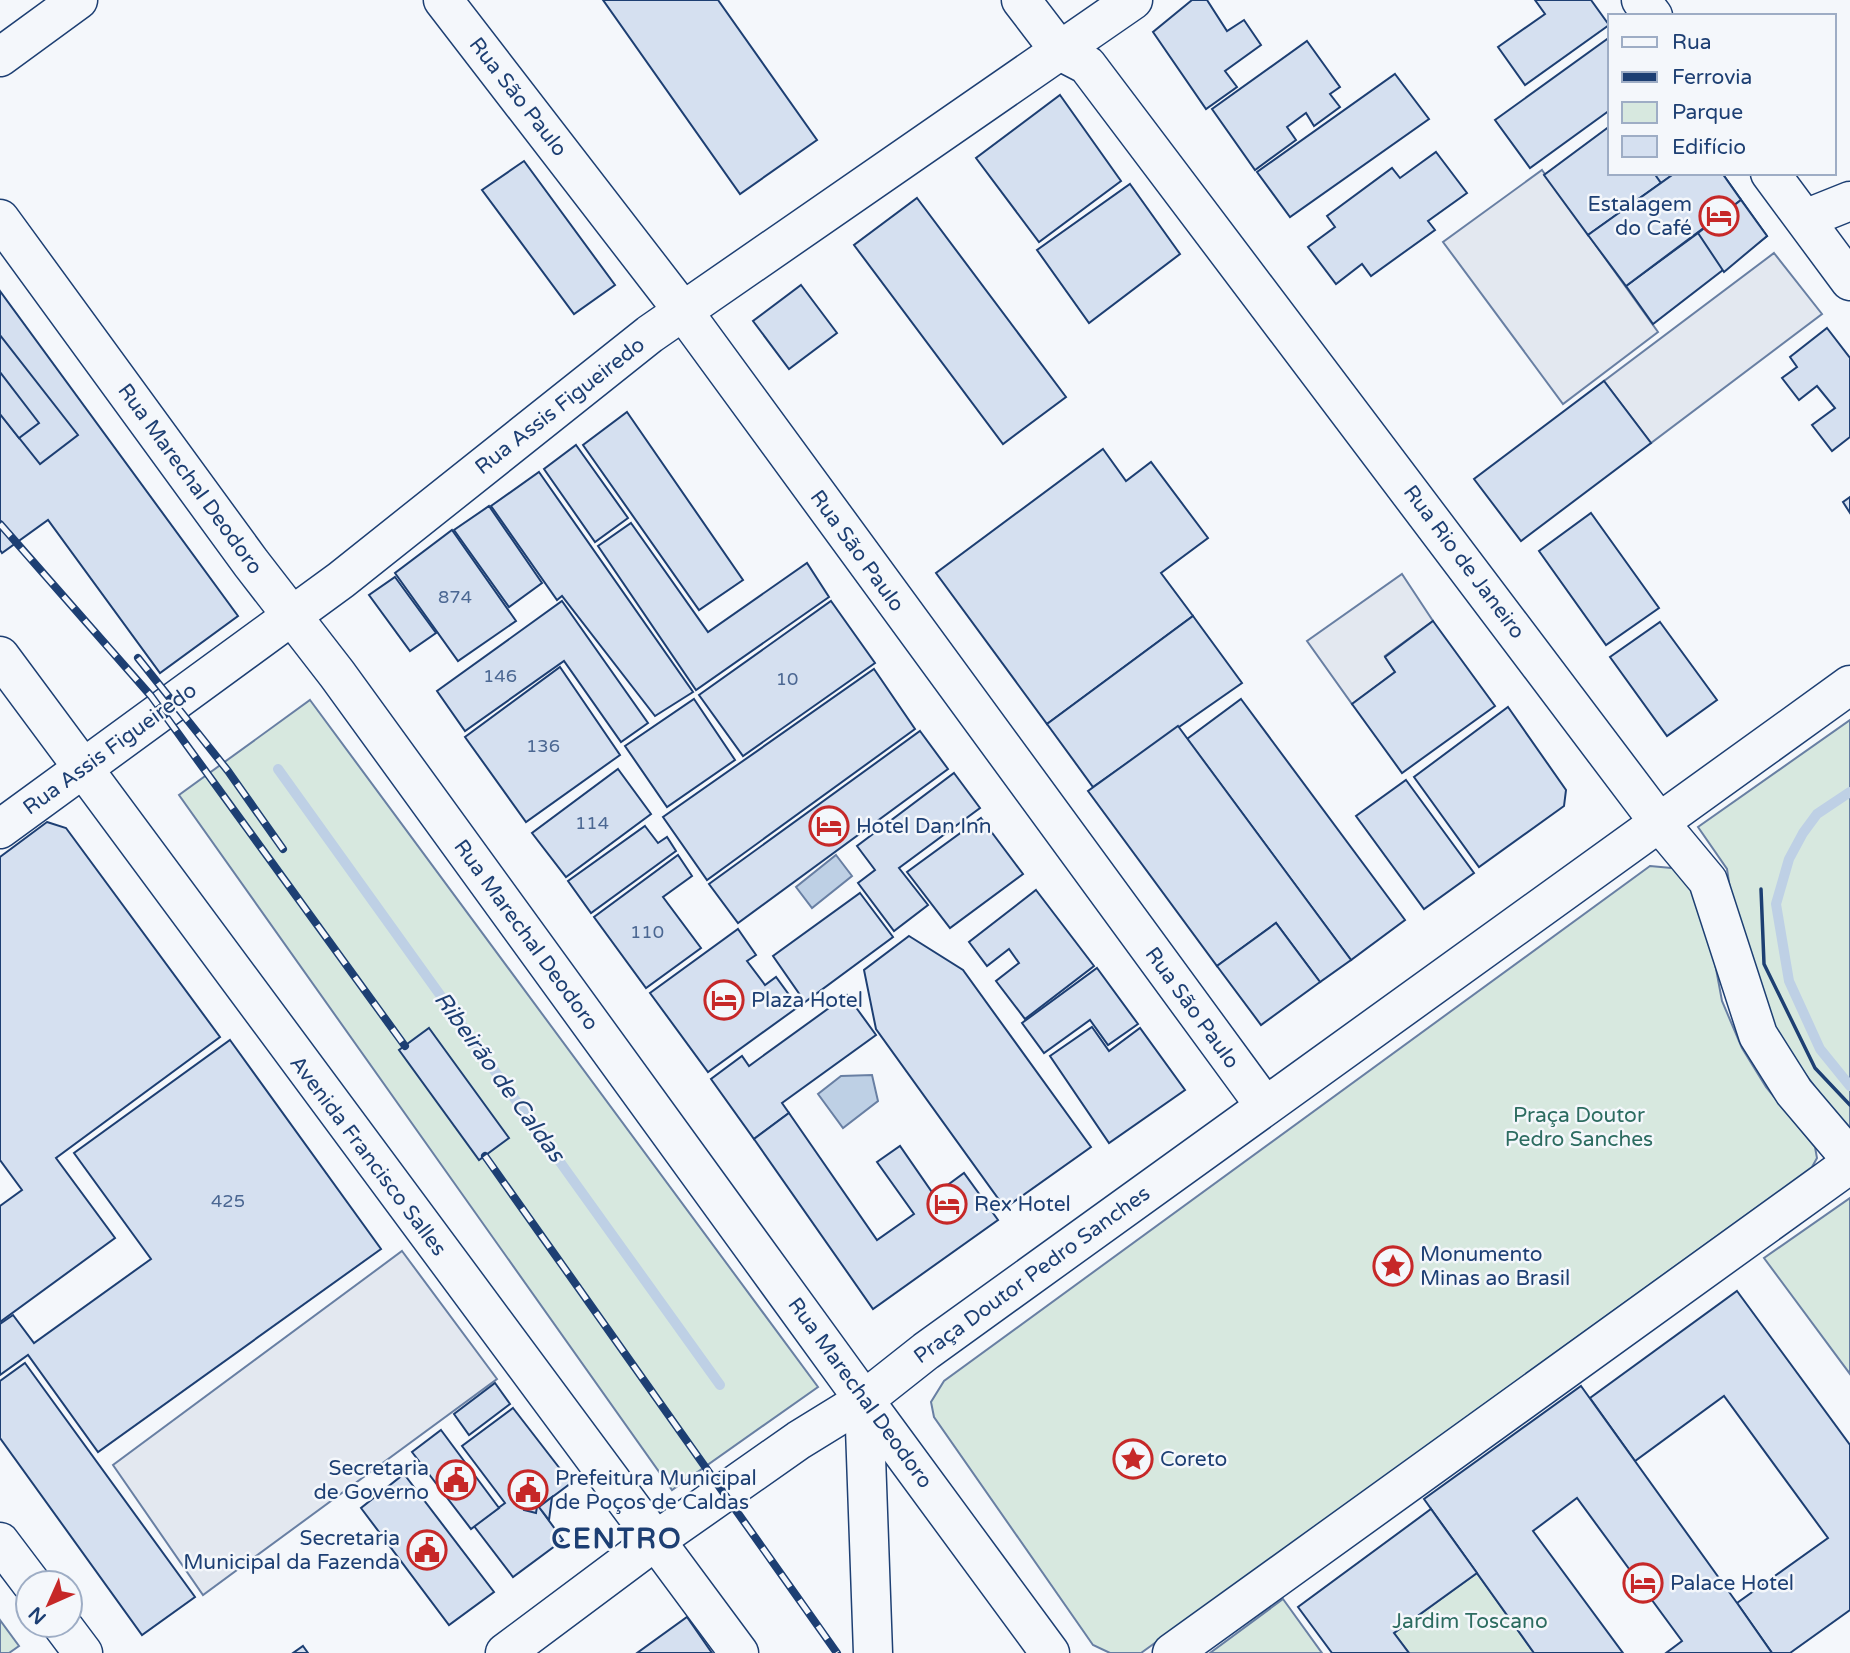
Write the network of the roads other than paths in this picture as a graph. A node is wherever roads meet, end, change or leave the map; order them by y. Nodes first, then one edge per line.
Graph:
1 (78, 0) edge
2 (443, 0) edge
3 (1021, 0) edge
4 (1133, 0) edge
5 (1060, 51) junction
6 (0, 57) edge
7 (1772, 175) edge
8 (1850, 201) edge
9 (0, 219) edge
10 (1805, 219) junction
11 (1850, 281) edge
12 (683, 311) junction
13 (292, 615) junction
14 (0, 656) edge
15 (1850, 685) edge
16 (82, 770) junction
17 (1658, 821) junction
18 (0, 829) edge
19 (1265, 1106) junction
20 (1850, 1161) edge
21 (864, 1400) junction
22 (655, 1541) junction
23 (0, 1542) edge
24 (20, 1569) edge
25 (505, 1653) edge
26 (738, 1653) edge
27 (873, 1653) edge
28 (1050, 1653) edge
29 (1172, 1653) edge

1 - 6 street
2 - 12 street, Rua São Paulo
3 - 5 street, Rua Rio de Janeiro
4 - 5 street, Rua Assis Figueiredo
5 - 12 street, Rua Assis Figueiredo
5 - 17 street, Rua Rio de Janeiro
7 - 10 street
8 - 10 street
9 - 13 street, Rua Marechal Deodoro
10 - 11 street
12 - 13 street, Rua Assis Figueiredo
12 - 19 street, Rua São Paulo
13 - 16 street, Rua Assis Figueiredo
13 - 21 street, Rua Marechal Deodoro
14 - 16 street, Avenida Francisco Salles
15 - 17 street, Praça Doutor Pedro Sanches
16 - 18 street, Rua Assis Figueiredo
16 - 22 street, Avenida Francisco Salles
17 - 19 street, Praça Doutor Pedro Sanches
17 - 20 street, Rua Rio de Janeiro
19 - 21 street, Praça Doutor Pedro Sanches
20 - 29 street
21 - 22 street, Praça Doutor Pedro Sanches
21 - 27 street
21 - 28 street, Rua Marechal Deodoro
22 - 25 street, Praça Doutor Pedro Sanches
22 - 26 street, Avenida Francisco Salles
23 - 24 street

